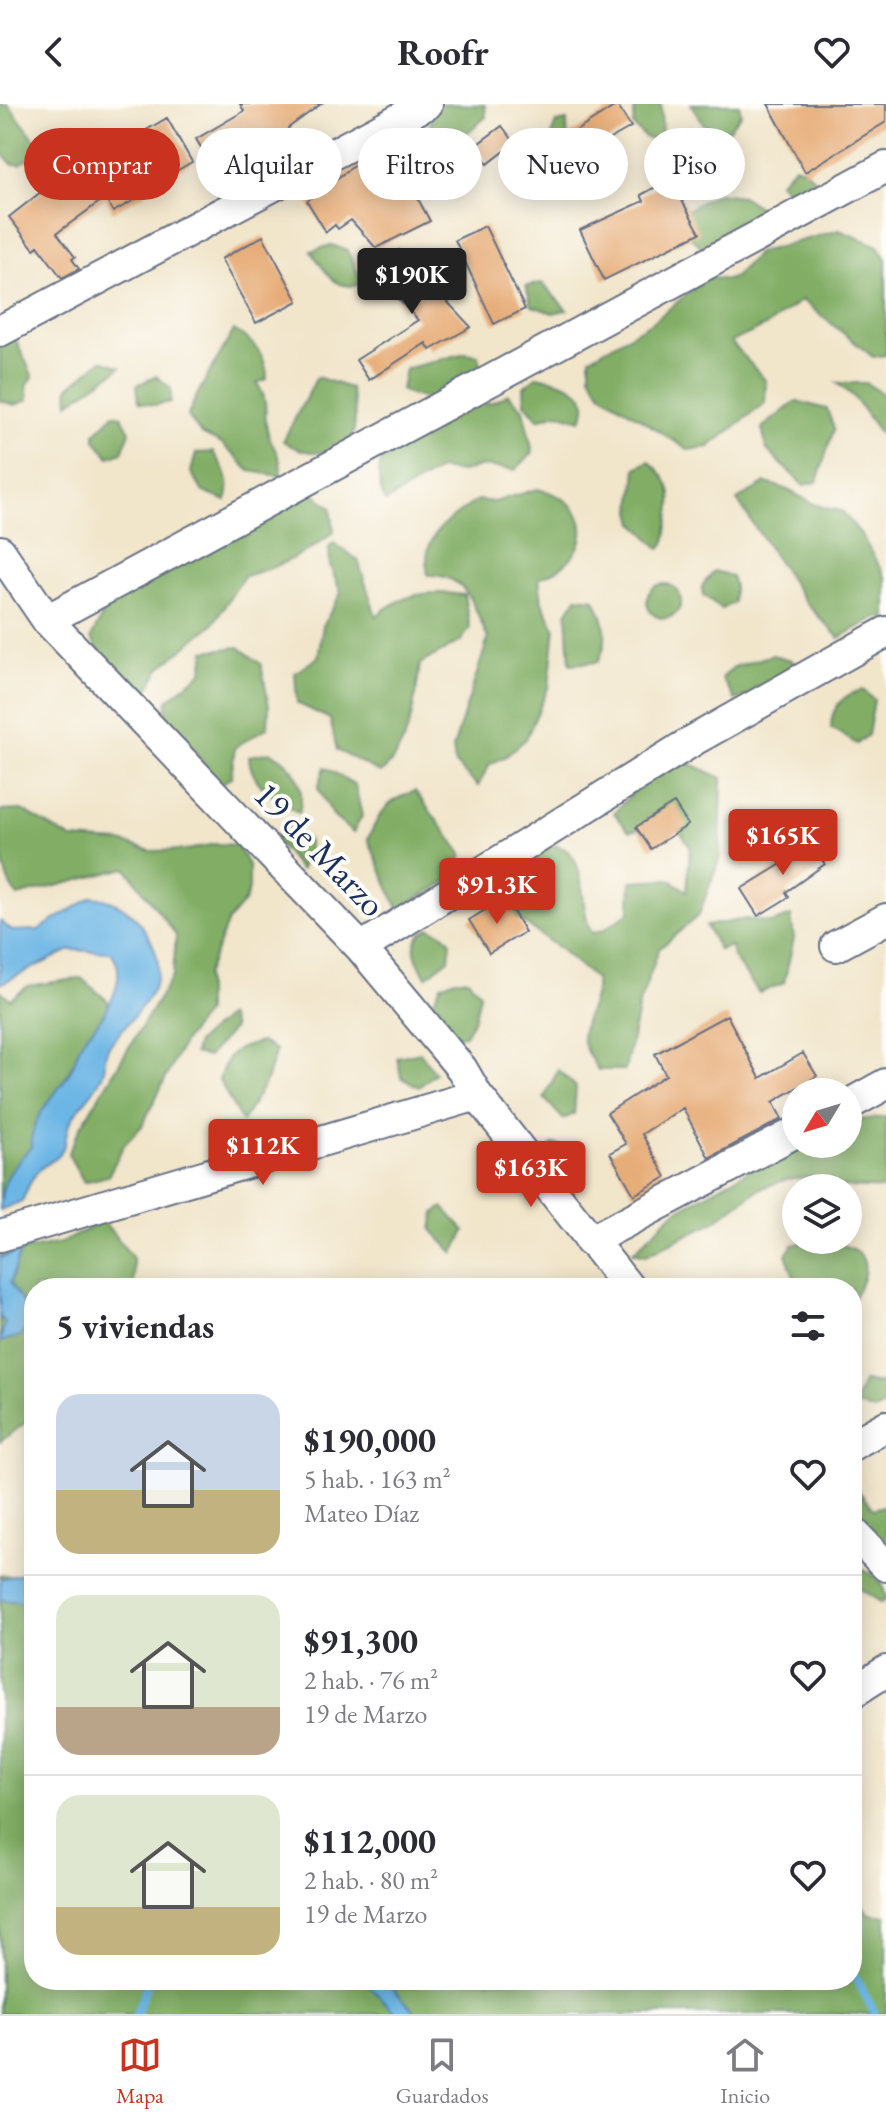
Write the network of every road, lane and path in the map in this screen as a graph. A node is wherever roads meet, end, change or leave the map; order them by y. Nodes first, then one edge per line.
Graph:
1 (427, 104) edge
2 (886, 167) edge
3 (0, 331) edge
4 (0, 551) edge
5 (47, 620) junction
6 (886, 632) edge
7 (886, 919) edge
8 (836, 946) dead end
9 (361, 948) junction
10 (886, 1084) edge
11 (477, 1095) junction
12 (862, 1097) edge
13 (782, 1139) edge
14 (0, 1236) edge
15 (590, 1241) junction
16 (621, 1278) edge
17 (886, 1426) edge
18 (862, 1439) edge
19 (862, 1541) edge
20 (886, 1566) edge
21 (886, 1671) edge
22 (862, 1687) edge

1 - 3 street
2 - 5 street
4 - 5 street, 19 de Marzo
5 - 9 street, 19 de Marzo
6 - 9 street
7 - 8 street
9 - 11 street, 19 de Marzo
10 - 12 street
11 - 14 street
11 - 15 street, 19 de Marzo
13 - 15 street
15 - 16 street, 19 de Marzo
17 - 18 street
19 - 20 street
21 - 22 street

